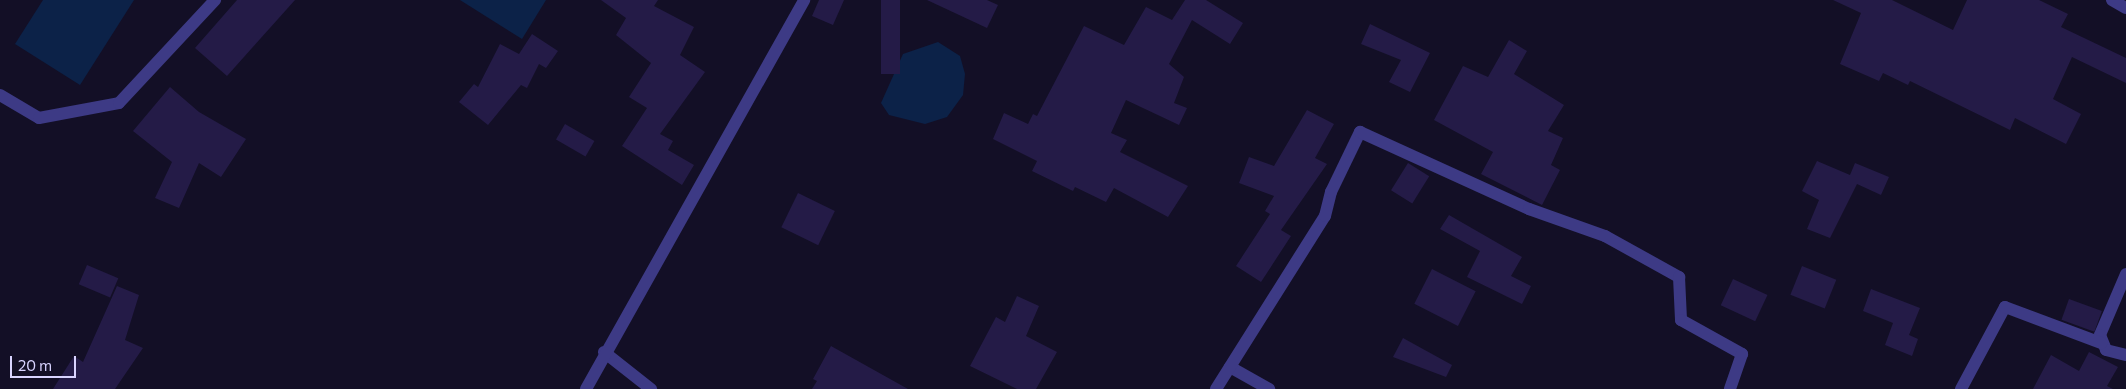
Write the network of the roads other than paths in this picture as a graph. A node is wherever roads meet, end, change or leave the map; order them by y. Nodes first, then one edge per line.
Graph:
1 (215, 0) edge
2 (804, 0) edge
3 (2112, 0) edge
4 (2126, 8) edge
5 (0, 95) edge
6 (2126, 274) edge
7 (2101, 343) junction
8 (604, 352) junction
9 (2126, 355) edge
10 (1230, 367) junction
11 (586, 389) edge
12 (651, 389) edge
13 (1216, 389) edge
14 (1269, 389) edge
15 (1730, 389) edge
16 (1960, 389) edge

1 - 5 street
2 - 8 street
3 - 4 street
6 - 7 street
7 - 9 street
7 - 16 street
8 - 11 street
8 - 12 street
10 - 13 street
10 - 14 street
10 - 15 street

